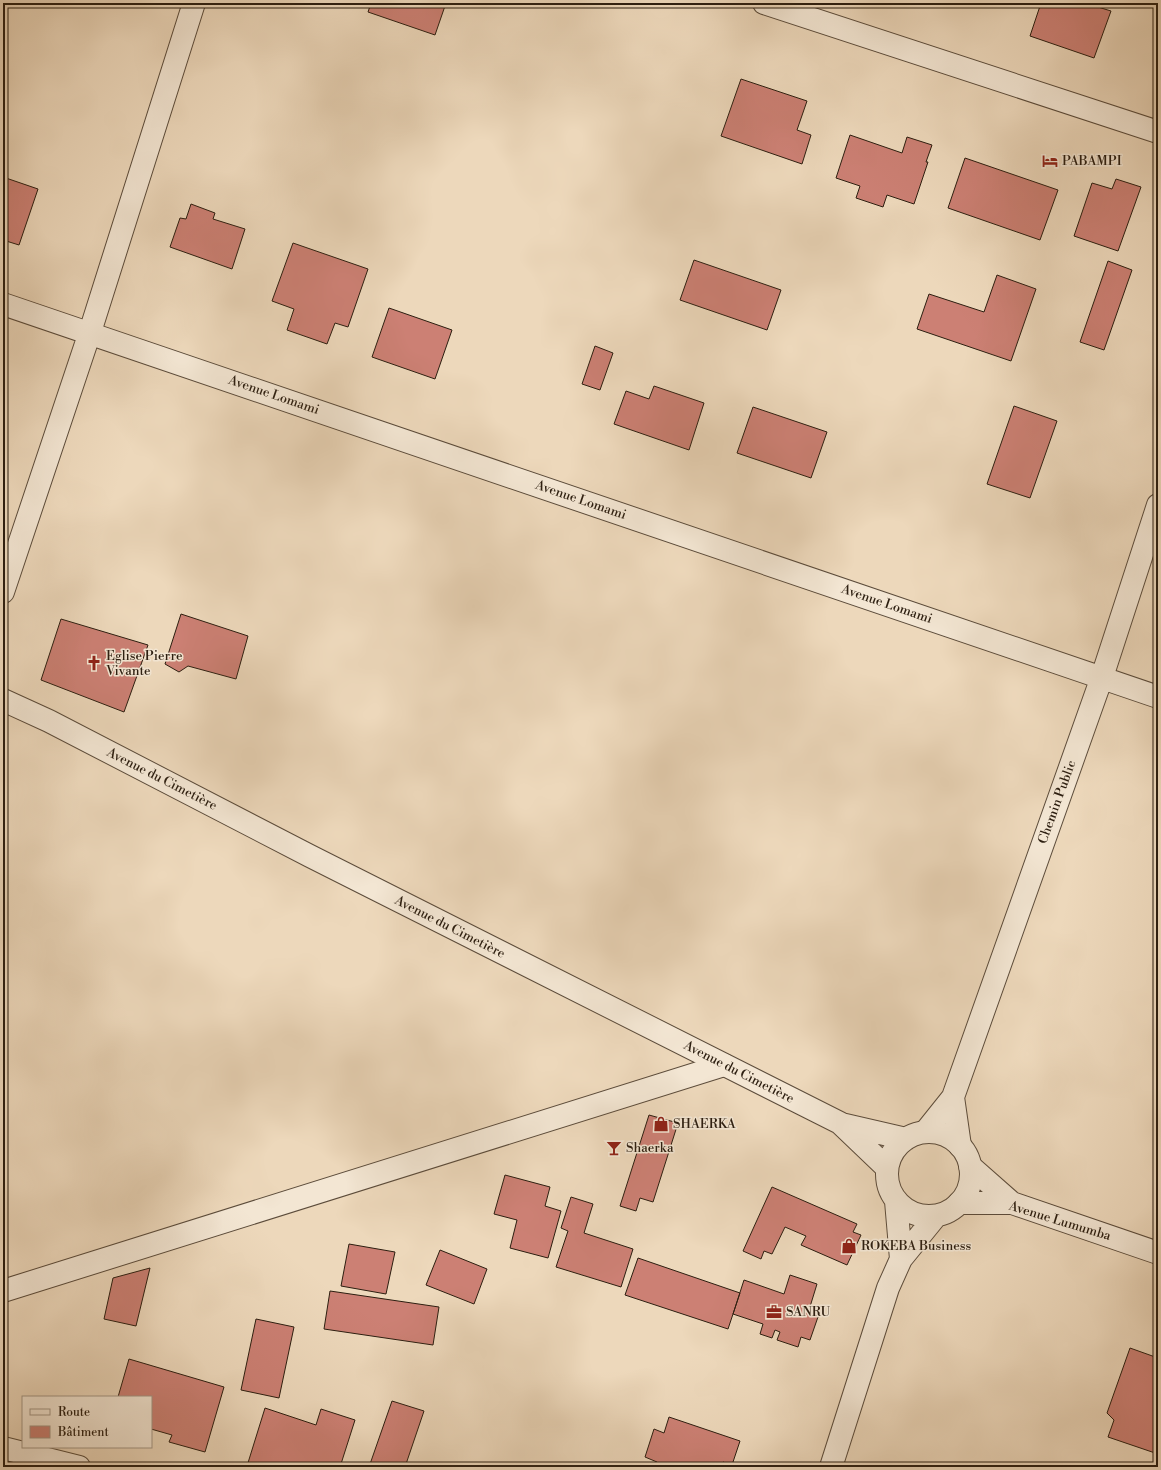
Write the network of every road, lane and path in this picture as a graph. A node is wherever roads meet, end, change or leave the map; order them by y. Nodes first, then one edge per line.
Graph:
1 (194, 3) edge
2 (764, 3) edge
3 (1158, 132) edge
4 (3, 304) edge
5 (90, 332) junction
6 (1158, 505) edge
7 (3, 592) edge
8 (1102, 677) junction
9 (1158, 697) edge
10 (3, 700) edge
11 (724, 1065) junction
12 (953, 1097) junction
13 (840, 1123) junction
14 (915, 1136) junction
15 (960, 1146) junction
16 (970, 1166) junction
17 (886, 1168) junction
18 (896, 1201) junction
19 (959, 1204) junction
20 (1012, 1204) junction
21 (936, 1216) junction
22 (1158, 1253) edge
23 (900, 1259) junction
24 (3, 1291) edge
25 (3, 1448) edge
26 (79, 1467) edge
27 (831, 1467) edge

1 - 5 street
2 - 3 street
4 - 5 street, Avenue Lomami
5 - 7 street
5 - 8 street, Avenue Lomami
6 - 8 street, Chemin Public
8 - 9 street, Avenue Lomami
8 - 12 street, Chemin Public
10 - 11 street, Avenue du Cimetière
11 - 13 street, Avenue du Cimetière
11 - 24 street
12 - 14 street
12 - 15 street
13 - 14 street
13 - 17 street, Avenue du Cimetière
14 - 15 street
14 - 17 street
15 - 16 street
16 - 19 street
16 - 20 street
17 - 18 street
18 - 21 street
18 - 23 street
19 - 20 street, Avenue Lumumba
19 - 21 street
20 - 22 street, Avenue Lumumba
21 - 23 street
23 - 27 street
25 - 26 street

